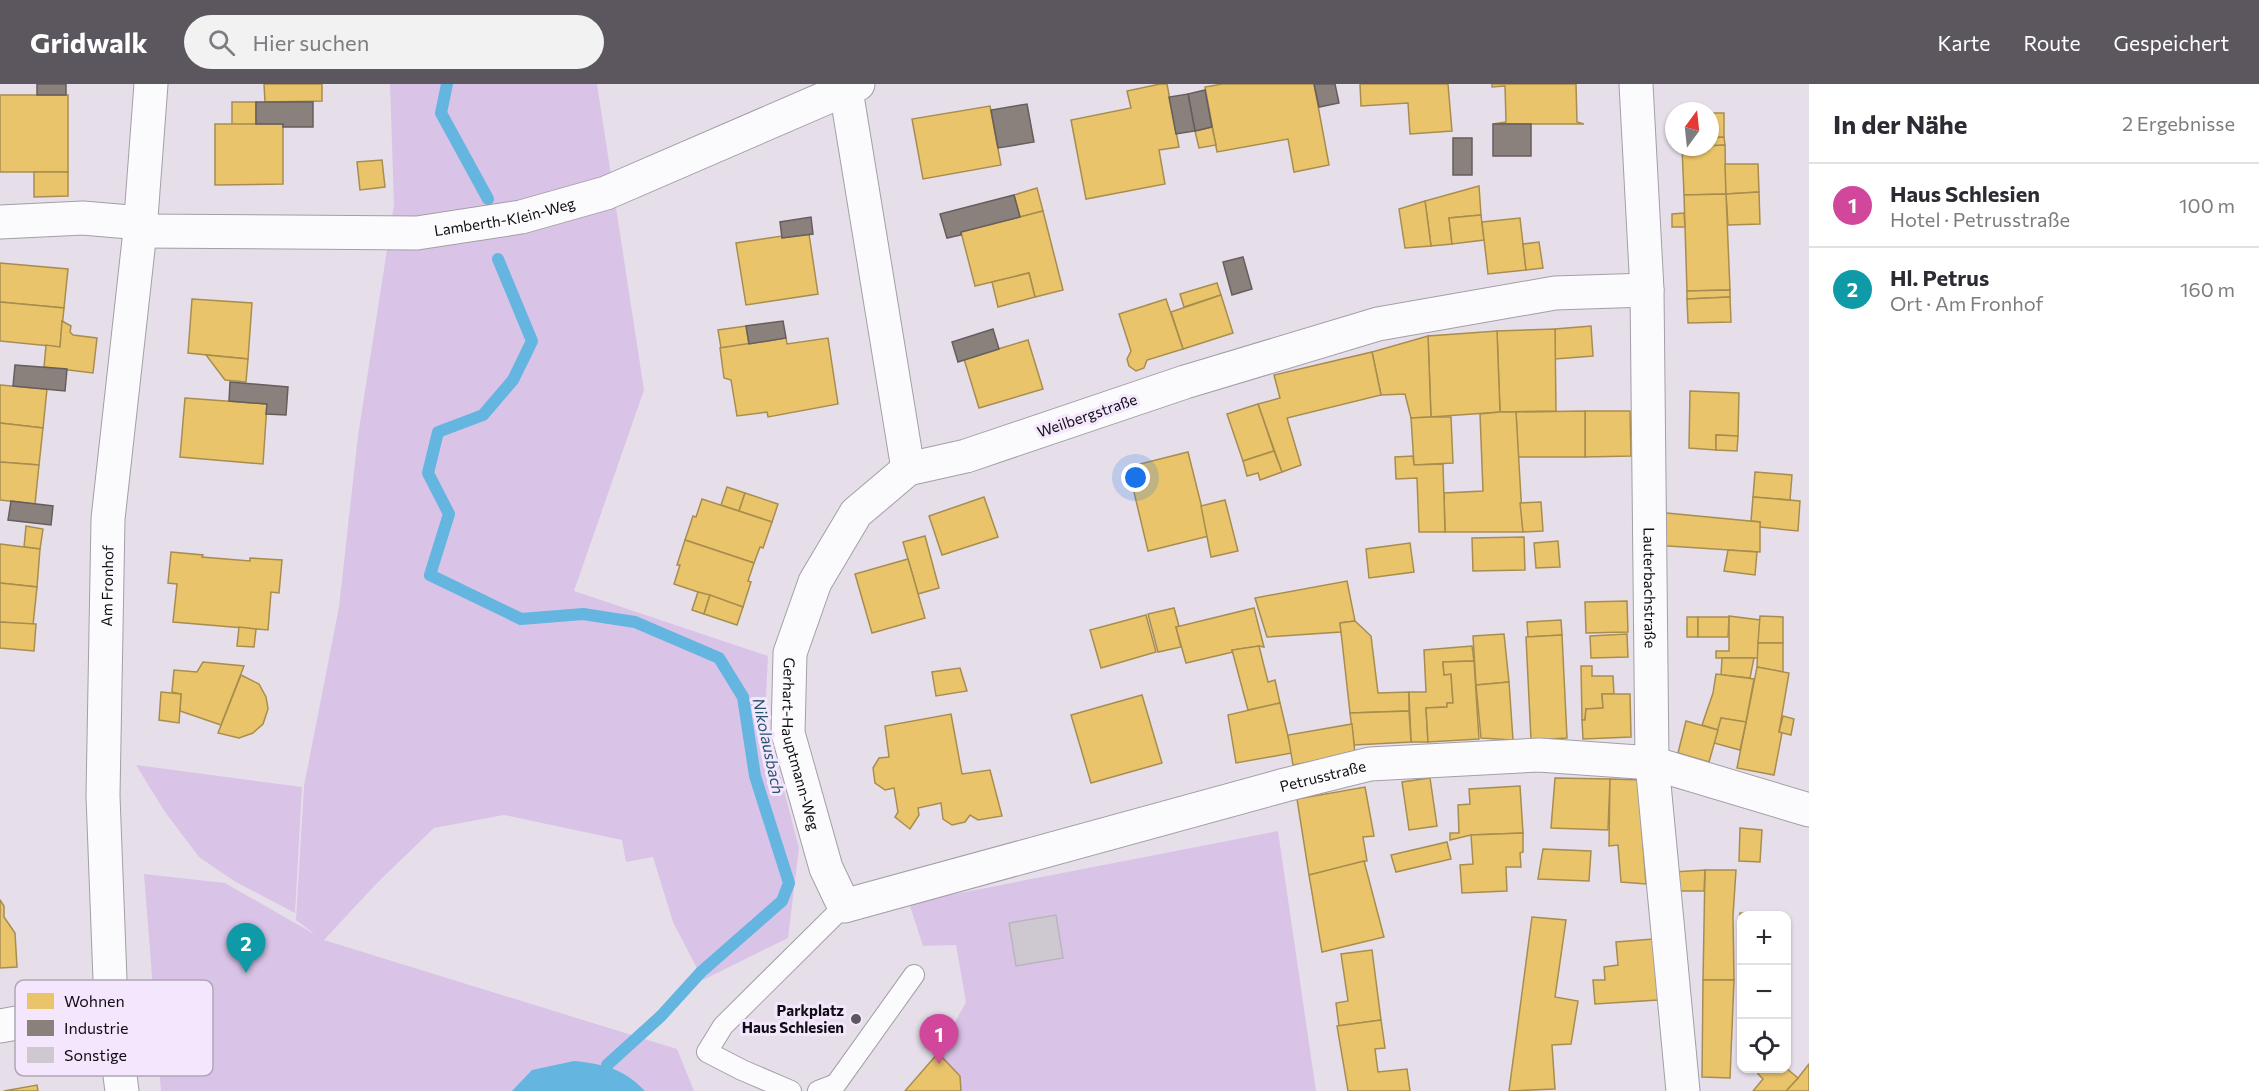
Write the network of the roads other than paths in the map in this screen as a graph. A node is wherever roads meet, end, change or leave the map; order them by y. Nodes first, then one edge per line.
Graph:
1 (151, 84) edge
2 (1636, 84) edge
3 (850, 86) edge
4 (0, 222) edge
5 (141, 227) junction
6 (1647, 290) junction
7 (908, 470) junction
8 (1652, 763) junction
9 (1809, 810) edge
10 (844, 906) junction
11 (914, 975) dead end
12 (110, 980) edge
13 (15, 1023) edge
14 (0, 1026) edge
15 (120, 1076) edge
16 (122, 1091) edge
17 (791, 1091) edge
18 (818, 1091) edge
19 (1683, 1091) edge

1 - 5 street, Am Fronhof
2 - 6 street, Lauterbachstraße
3 - 5 street, Lamberth-Klein-Weg
3 - 7 street
4 - 5 street, Lamberth-Klein-Weg
5 - 12 street, Am Fronhof
6 - 7 street, Weilbergstraße
6 - 8 street, Lauterbachstraße
7 - 10 street, Gerhart-Hauptmann-Weg
8 - 9 street, Petrusstraße
8 - 10 street, Petrusstraße
8 - 19 street, Lauterbachstraße
10 - 17 lane
11 - 18 lane
13 - 14 street
15 - 16 street, Am Fronhof

